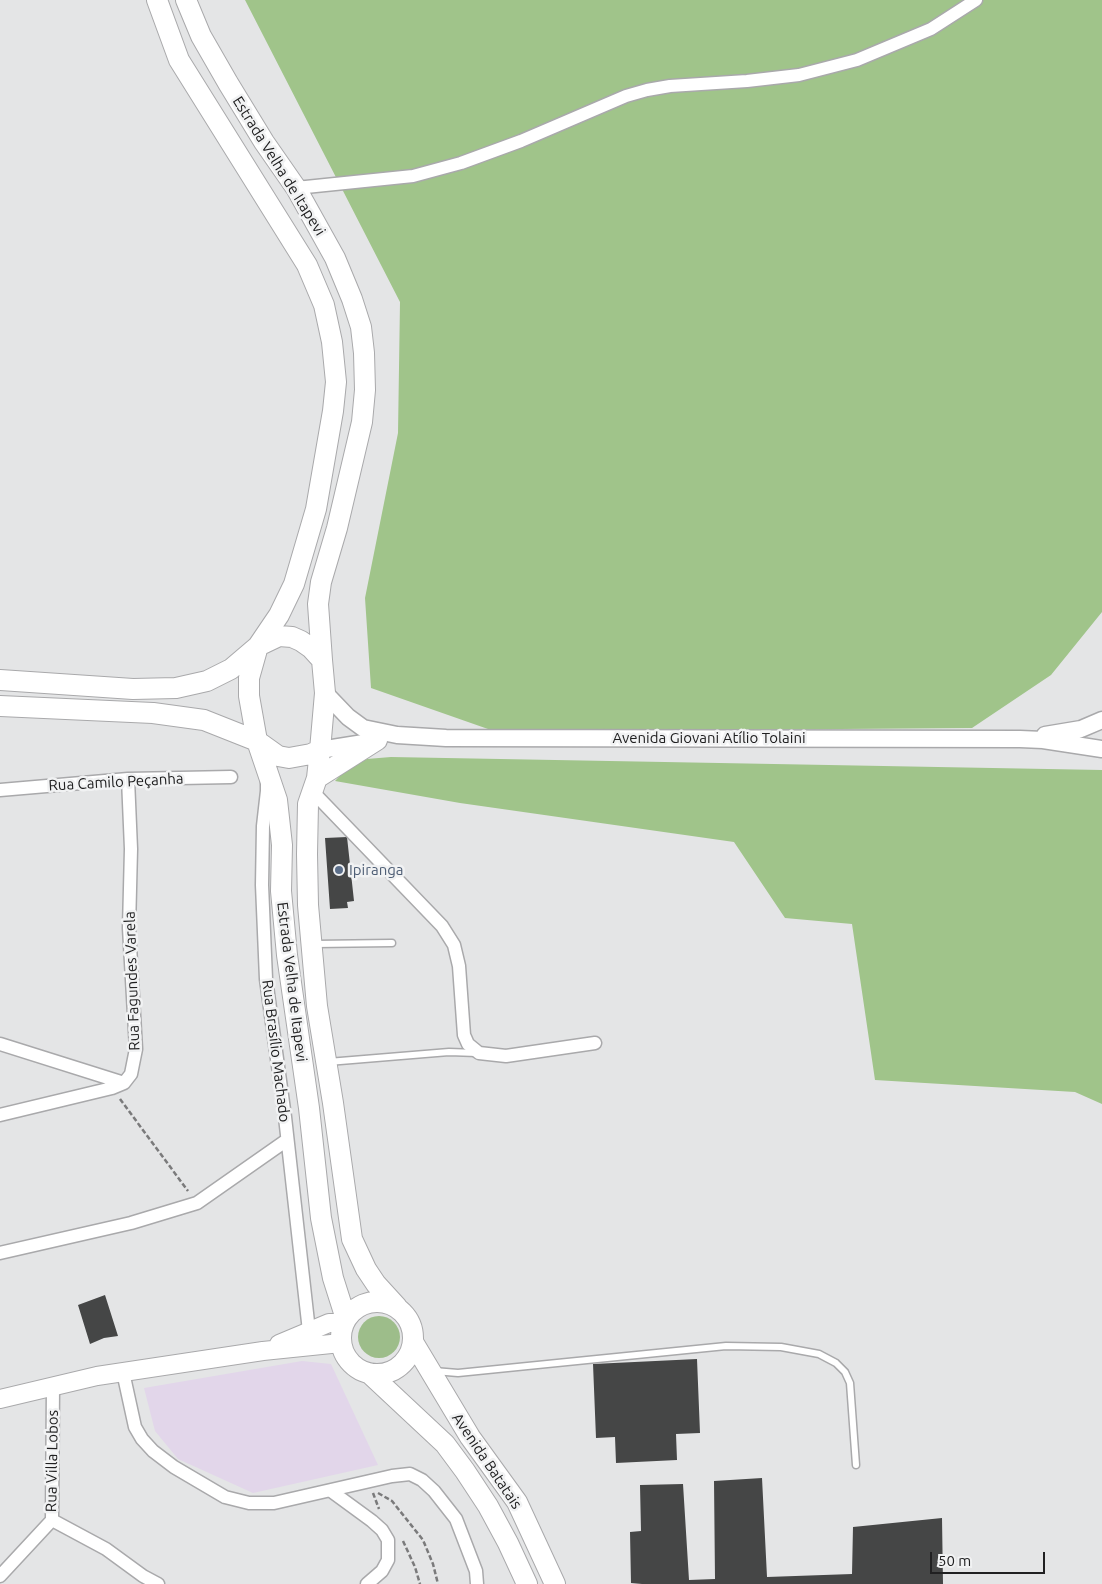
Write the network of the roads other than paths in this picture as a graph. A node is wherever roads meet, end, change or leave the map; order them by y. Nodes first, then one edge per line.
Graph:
1 (157, 0) edge
2 (186, 0) edge
3 (976, 0) edge
4 (296, 188) junction
5 (258, 646) junction
6 (322, 660) junction
7 (0, 680) edge
8 (325, 693) junction
9 (0, 706) edge
10 (1102, 720) edge
11 (397, 735) junction
12 (1020, 739) junction
13 (377, 740) junction
14 (257, 741) junction
15 (1102, 749) edge
16 (316, 752) junction
17 (266, 770) junction
18 (231, 777) dead end
19 (128, 779) junction
20 (315, 784) junction
21 (0, 790) edge
22 (392, 942) dead end
23 (312, 944) junction
24 (595, 1043) dead end
25 (0, 1044) edge
26 (479, 1053) junction
27 (326, 1062) junction
28 (124, 1083) junction
29 (0, 1115) edge
30 (287, 1140) junction
31 (0, 1253) edge
32 (397, 1307) junction
33 (344, 1321) junction
34 (309, 1331) junction
35 (413, 1342) junction
36 (341, 1343) junction
37 (263, 1351) junction
38 (430, 1370) junction
39 (123, 1372) junction
40 (374, 1378) junction
41 (53, 1386) junction
42 (0, 1399) edge
43 (856, 1465) dead end
44 (331, 1491) junction
45 (52, 1520) junction
46 (0, 1576) edge
47 (141, 1580) edge
48 (158, 1584) edge
49 (367, 1584) edge
50 (478, 1584) edge
51 (526, 1584) edge
52 (555, 1584) edge

1 - 5 main road, Estrada Velha de Itapevi
2 - 4 main road, Estrada Velha de Itapevi
3 - 4 street
4 - 6 main road, Estrada Velha de Itapevi
5 - 6 main road
5 - 7 main road
5 - 14 main road, Estrada Velha de Itapevi
6 - 8 main road, Estrada Velha de Itapevi
8 - 11 street
8 - 16 main road, Estrada Velha de Itapevi
9 - 14 main road
10 - 12 street, Avenida Giovani Atílio Tolaini
11 - 12 street, Avenida Giovani Atílio Tolaini
11 - 13 street
12 - 15 street, Avenida Giovani Atílio Tolaini
13 - 16 street
13 - 20 main road
14 - 16 main road
14 - 17 main road, Estrada Velha de Itapevi
16 - 20 main road, Estrada Velha de Itapevi
17 - 30 street, Rua Brasílio Machado
17 - 33 main road, Estrada Velha de Itapevi
18 - 19 street, Rua Camilo Peçanha
19 - 21 street, Rua Camilo Peçanha
19 - 28 street, Rua Fagundes Varela
20 - 23 main road, Estrada Velha de Itapevi
20 - 26 street
22 - 23 lane
23 - 27 main road, Estrada Velha de Itapevi
24 - 26 street
25 - 28 street
26 - 27 lane
27 - 32 main road, Estrada Velha de Itapevi
28 - 29 street
30 - 31 street
30 - 34 street, Rua Brasílio Machado
32 - 33 main road
32 - 35 main road
33 - 34 main road
33 - 36 main road
34 - 37 main road
35 - 38 main road, Avenida Batatais
35 - 40 main road
36 - 37 main road
36 - 40 main road
37 - 39 main road
38 - 43 lane
38 - 52 main road, Avenida Batatais
39 - 41 main road
39 - 44 street
40 - 51 main road
41 - 42 main road
41 - 45 street, Rua Villa Lobos
44 - 49 street
44 - 50 street
45 - 46 street, Rua Villa Lobos
45 - 47 street
47 - 48 street

